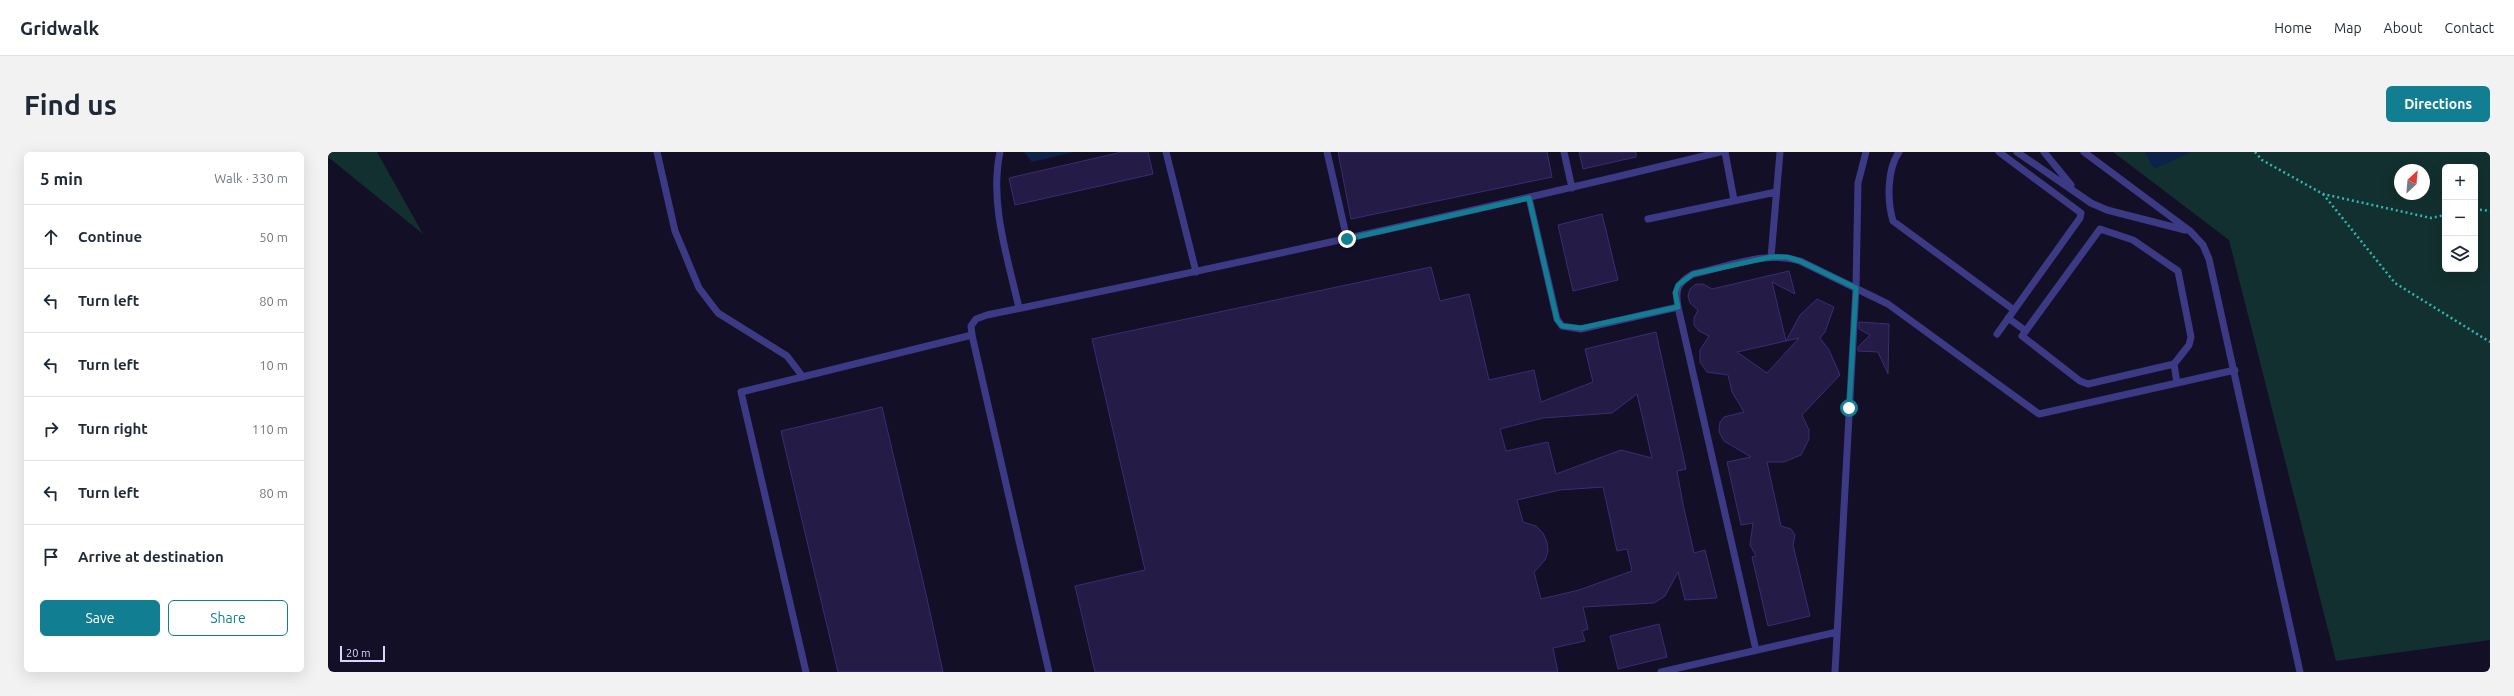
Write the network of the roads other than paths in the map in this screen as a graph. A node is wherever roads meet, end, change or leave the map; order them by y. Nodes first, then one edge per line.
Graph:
1 (657, 152) edge
2 (1000, 152) edge
3 (1166, 152) edge
4 (1327, 152) edge
5 (1564, 152) edge
6 (1720, 152) edge
7 (1725, 152) edge
8 (1780, 152) edge
9 (1866, 152) edge
10 (1899, 152) edge
11 (1999, 152) edge
12 (2017, 152) edge
13 (2044, 152) edge
14 (2084, 152) edge
15 (1572, 188) junction
16 (1776, 192) junction
17 (1529, 198) junction
18 (1734, 200) junction
19 (2091, 202) junction
20 (1648, 219) dead end
21 (2190, 231) junction
22 (1347, 239) junction
23 (1771, 257) junction
24 (1196, 272) junction
25 (1856, 288) junction
26 (1678, 307) junction
27 (1019, 308) junction
28 (2014, 310) junction
29 (2008, 318) junction
30 (2026, 331) junction
31 (1997, 334) dead end
32 (972, 335) junction
33 (2174, 364) junction
34 (2235, 370) junction
35 (803, 377) junction
36 (2177, 383) junction
37 (1837, 632) junction
38 (1756, 650) junction
39 (806, 672) edge
40 (1049, 672) edge
41 (1661, 672) edge
42 (1835, 672) edge
43 (2300, 672) edge

1 - 35 lane
2 - 27 lane
3 - 24 lane
4 - 22 lane
5 - 15 lane
6 - 15 lane
7 - 18 lane
8 - 16 lane
9 - 25 lane
10 - 28 lane
11 - 28 lane
12 - 19 lane
13 - 19 lane
14 - 21 lane
15 - 17 lane
16 - 18 lane
16 - 23 lane
17 - 22 lane
17 - 26 lane
18 - 20 lane
19 - 21 lane
21 - 34 lane
22 - 24 lane
23 - 25 lane
23 - 26 lane
24 - 27 lane
25 - 36 lane
25 - 37 lane
26 - 38 lane
27 - 32 lane
28 - 29 lane
29 - 30 lane
29 - 31 lane
30 - 33 lane
30 - 33 lane
32 - 35 lane
32 - 40 lane
33 - 36 lane
34 - 36 lane
34 - 43 lane
35 - 39 lane
37 - 38 lane
37 - 42 lane
38 - 41 lane

